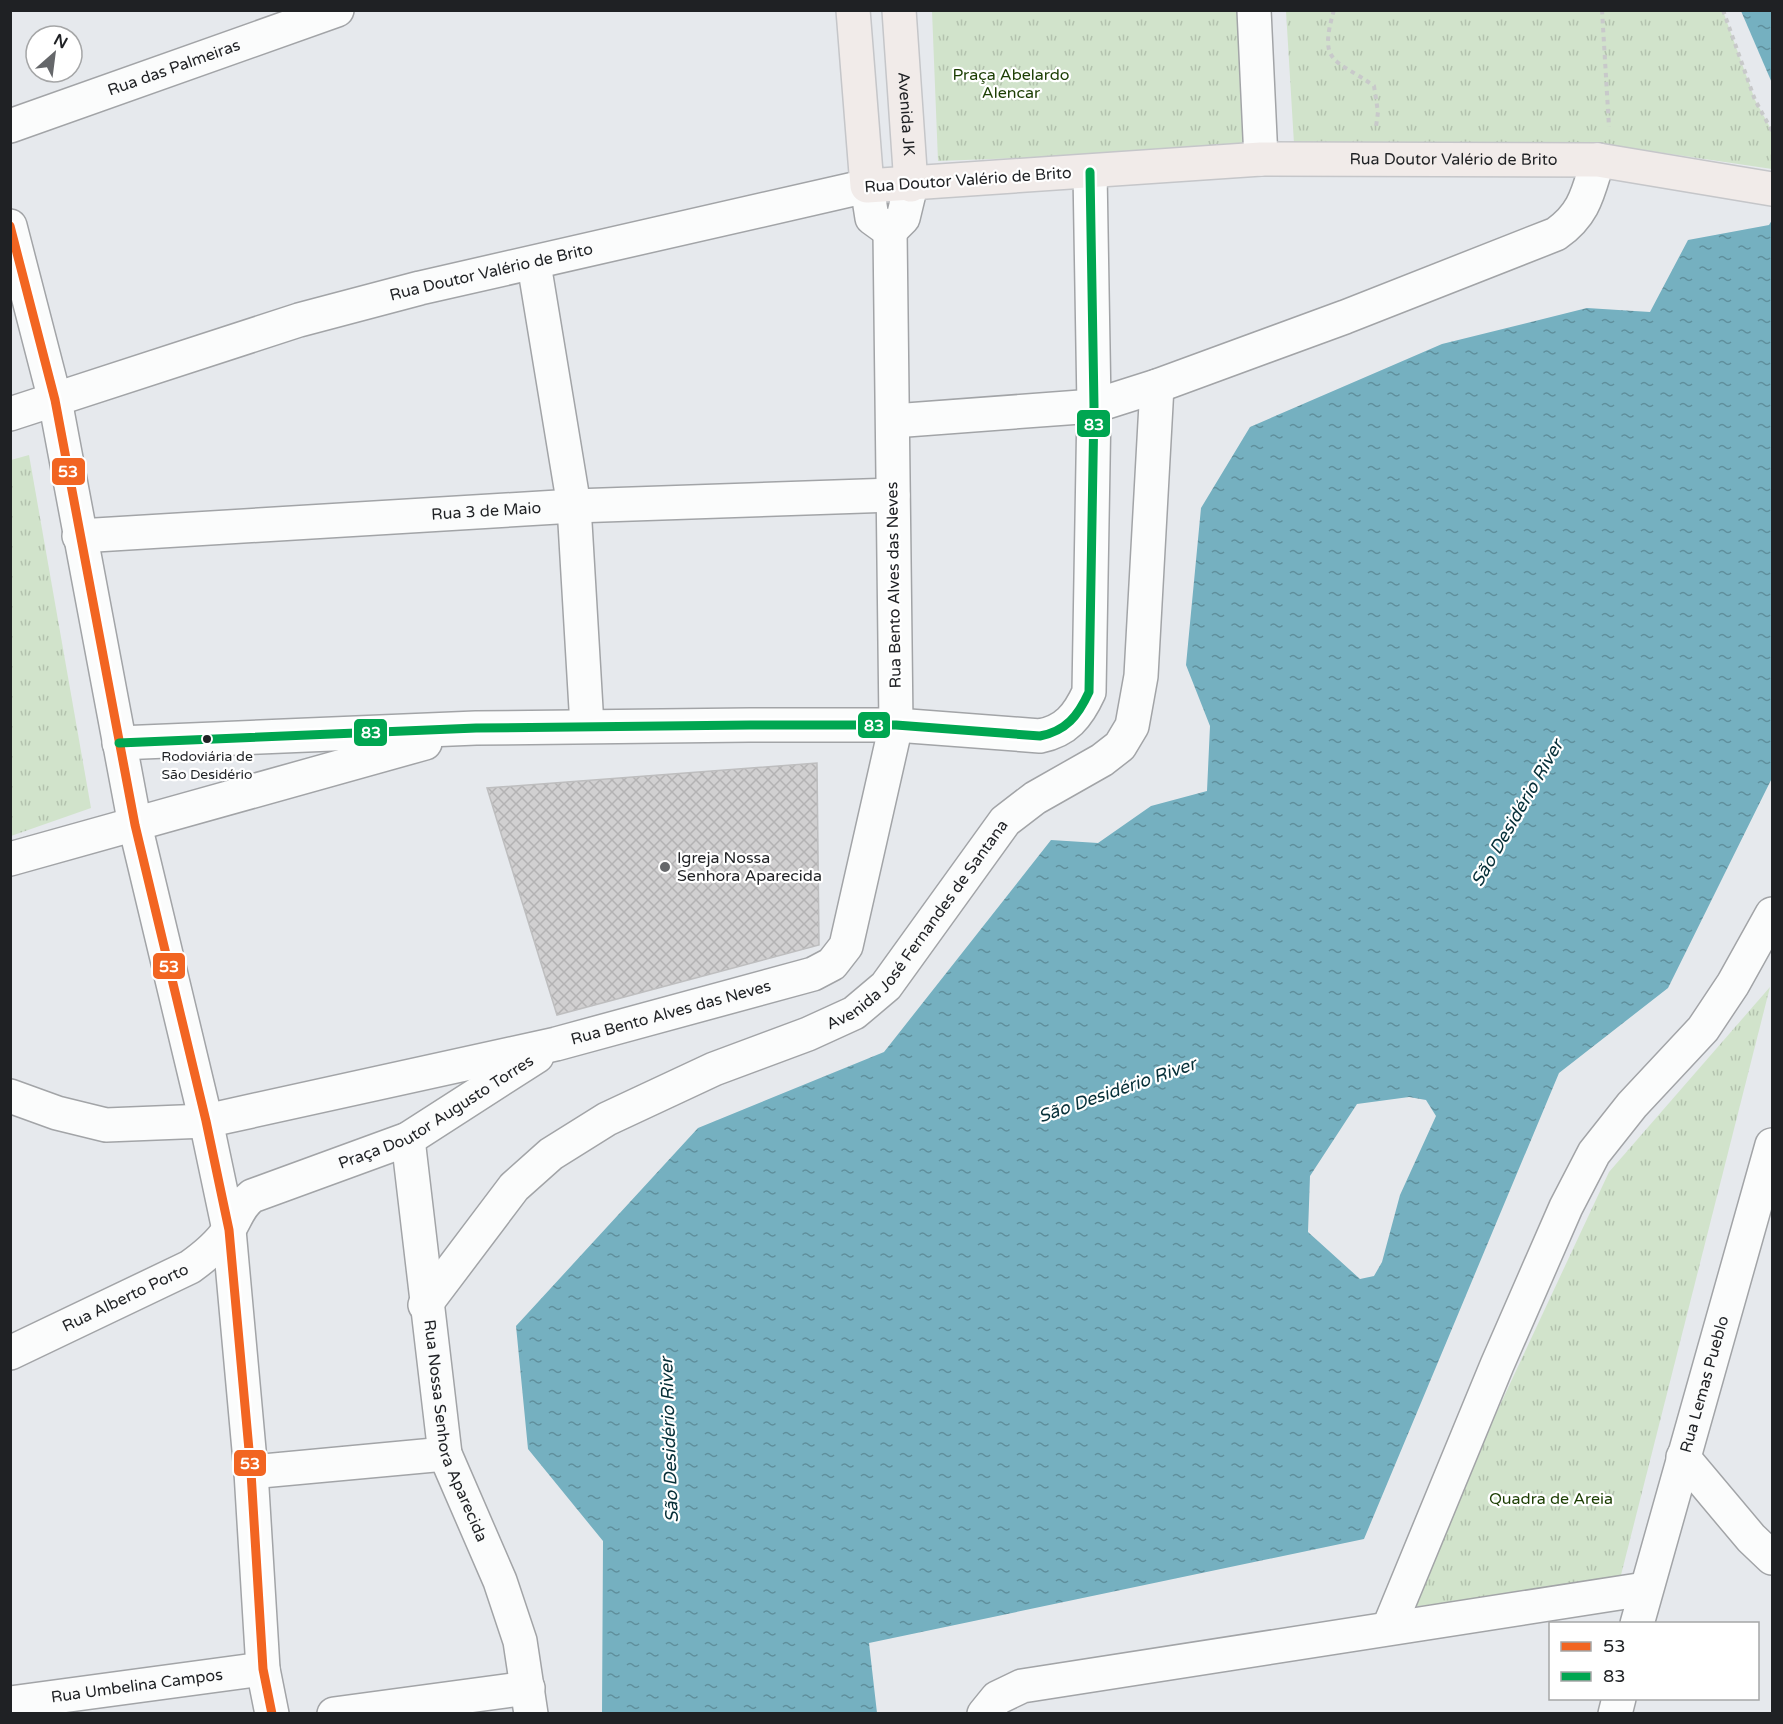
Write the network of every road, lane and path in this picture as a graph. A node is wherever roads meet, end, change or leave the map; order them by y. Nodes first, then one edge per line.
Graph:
1 (338, 10) edge
2 (853, 10) edge
3 (899, 10) edge
4 (1254, 10) edge
5 (1334, 10) edge
6 (1602, 10) edge
7 (1722, 10) edge
8 (10, 126) edge
9 (1773, 131) edge
10 (1374, 134) dead end
11 (1604, 147) junction
12 (1261, 159) junction
13 (1090, 172) junction
14 (911, 184) junction
15 (867, 186) junction
16 (1773, 189) edge
17 (10, 226) edge
18 (890, 231) junction
19 (534, 264) junction
20 (1157, 386) junction
21 (56, 400) junction
22 (1094, 406) junction
23 (10, 414) edge
24 (893, 421) junction
25 (893, 495) junction
26 (574, 506) junction
27 (79, 536) junction
28 (896, 725) junction
29 (587, 726) junction
30 (476, 728) junction
31 (119, 743) junction
32 (135, 825) junction
33 (10, 859) edge
34 (1773, 914) edge
35 (556, 1044) junction
36 (10, 1096) edge
37 (206, 1121) junction
38 (408, 1139) junction
39 (1773, 1145) edge
40 (229, 1230) junction
41 (425, 1305) junction
42 (10, 1353) edge
43 (444, 1454) junction
44 (1683, 1457) junction
45 (251, 1472) junction
46 (1773, 1558) edge
47 (1645, 1589) junction
48 (1637, 1622) edge
49 (1389, 1627) junction
50 (263, 1669) junction
51 (530, 1701) edge
52 (10, 1702) edge
53 (272, 1713) edge
54 (334, 1713) edge
55 (984, 1713) edge

1 - 8 street, Rua das Palmeiras
2 - 15 main road
3 - 14 main road, Avenida JK
4 - 12 street
5 - 10 path
6 - 11 path
7 - 9 path
11 - 12 main road, Rua Doutor Valério de Brito
11 - 16 main road, Rua Doutor Valério de Brito
11 - 20 street
12 - 13 main road, Rua Doutor Valério de Brito
13 - 14 main road, Rua Doutor Valério de Brito
13 - 22 street
14 - 15 main road, Rua Doutor Valério de Brito
14 - 18 street, Avenida JK
15 - 18 street
15 - 19 street, Rua Doutor Valério de Brito
17 - 21 street
18 - 24 street, Rua Bento Alves das Neves
19 - 21 street, Rua Doutor Valério de Brito
19 - 26 street
20 - 22 street
20 - 41 street, Avenida José Fernandes de Santana
21 - 23 street, Rua Doutor Valério de Brito
21 - 27 street
22 - 24 street
22 - 28 street
24 - 25 street, Rua Bento Alves das Neves
25 - 26 street, Rua 3 de Maio
25 - 28 street, Rua Bento Alves das Neves
26 - 27 street, Rua 3 de Maio
26 - 29 street
27 - 31 street
28 - 29 street
28 - 35 street, Rua Bento Alves das Neves
29 - 30 street
30 - 31 street
30 - 32 street
31 - 32 street
32 - 33 street
32 - 37 street
34 - 49 street
35 - 37 street, Praça Doutor Augusto Torres
35 - 38 street, Praça Doutor Augusto Torres
36 - 37 street, Praça Doutor Augusto Torres
37 - 40 street
38 - 40 street, Praça Doutor Augusto Torres
38 - 41 street, Rua Nossa Senhora Aparecida
39 - 44 street, Rua Lemas Pueblo
40 - 42 street, Rua Alberto Porto
40 - 45 street
41 - 43 street, Rua Nossa Senhora Aparecida
43 - 45 street
43 - 51 street, Rua Nossa Senhora Aparecida
44 - 46 street
44 - 47 street, Rua Lemas Pueblo
45 - 50 street
47 - 48 street, Rua Lemas Pueblo
47 - 49 street
49 - 55 street
50 - 52 street, Rua Umbelina Campos
50 - 53 street
51 - 54 street

